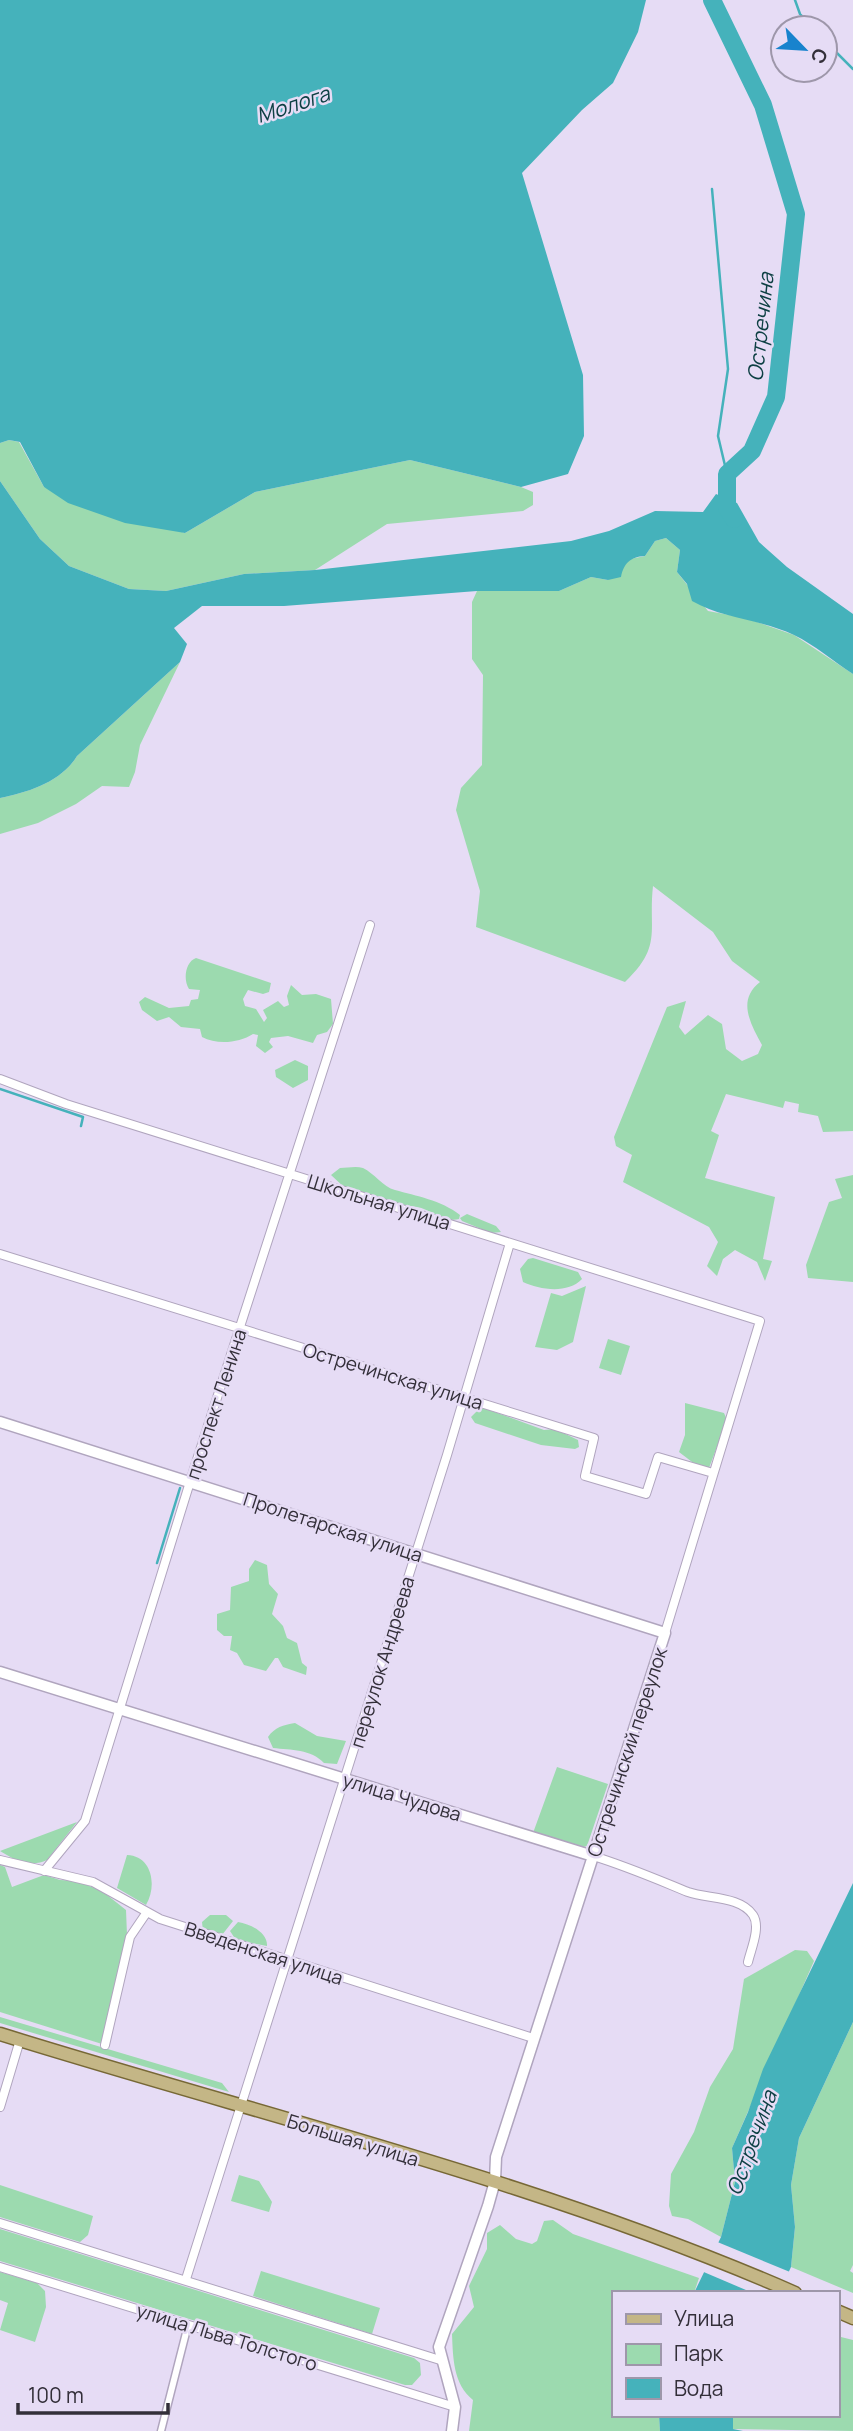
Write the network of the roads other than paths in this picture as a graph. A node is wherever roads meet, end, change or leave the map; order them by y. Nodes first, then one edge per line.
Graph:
1 (370, 925) dead end
2 (0, 1079) edge
3 (289, 1174) junction
4 (510, 1243) junction
5 (0, 1254) edge
6 (760, 1321) joint
7 (241, 1328) junction
8 (465, 1398) junction
9 (0, 1422) edge
10 (713, 1473) junction
11 (191, 1482) junction
12 (416, 1554) junction
13 (665, 1633) junction
14 (0, 1672) edge
15 (120, 1709) junction
16 (346, 1780) junction
17 (593, 1856) junction
18 (0, 1860) edge
19 (44, 1871) junction
20 (147, 1912) junction
21 (287, 1962) junction
22 (748, 1962) dead end
23 (0, 2034) edge
24 (533, 2038) junction
25 (20, 2040) junction
26 (106, 2045) dead end
27 (0, 2107) edge
28 (242, 2107) junction
29 (495, 2181) junction
30 (0, 2223) edge
31 (0, 2267) edge
32 (186, 2279) junction
33 (790, 2290) edge
34 (188, 2325) junction
35 (440, 2360) junction
36 (455, 2407) junction
37 (161, 2431) edge
38 (452, 2431) edge

1 - 3 street, проспект Ленина
2 - 3 street, Школьная улица
3 - 4 street, Школьная улица
3 - 7 street, проспект Ленина
4 - 6 street, Школьная улица
4 - 8 street, переулок Андреева
5 - 7 street, Остречинская улица
6 - 10 street, Остречинский переулок
7 - 8 street, Остречинская улица
7 - 11 street, проспект Ленина
8 - 10 street, Остречинская улица
8 - 12 street, переулок Андреева
9 - 11 street, Пролетарская улица
10 - 13 street, Остречинский переулок
11 - 12 street, Пролетарская улица
11 - 15 street, проспект Ленина
12 - 13 street, Пролетарская улица
12 - 16 street, переулок Андреева
13 - 17 street, Остречинский переулок
14 - 15 street, улица Чудова
15 - 16 street, улица Чудова
15 - 19 street, проспект Ленина
16 - 17 street, улица Чудова
16 - 21 street, переулок Андреева
17 - 22 street, улица Чудова
17 - 24 street, Остречинский переулок
18 - 19 street, Введенская улица
19 - 20 street, Введенская улица
20 - 21 street, Введенская улица
20 - 26 street
21 - 24 street, Введенская улица
21 - 28 street, переулок Андреева
23 - 25 main road, Большая улица
24 - 29 street, Остречинский переулок
25 - 27 street
25 - 28 main road, Большая улица
28 - 29 main road, Большая улица
28 - 32 street, переулок Андреева
29 - 33 main road, Большая улица
29 - 35 street, Остречинский переулок
30 - 32 street
31 - 34 street, улица Льва Толстого
32 - 35 street
34 - 36 street, улица Льва Толстого
34 - 37 street
35 - 36 street
36 - 38 street

